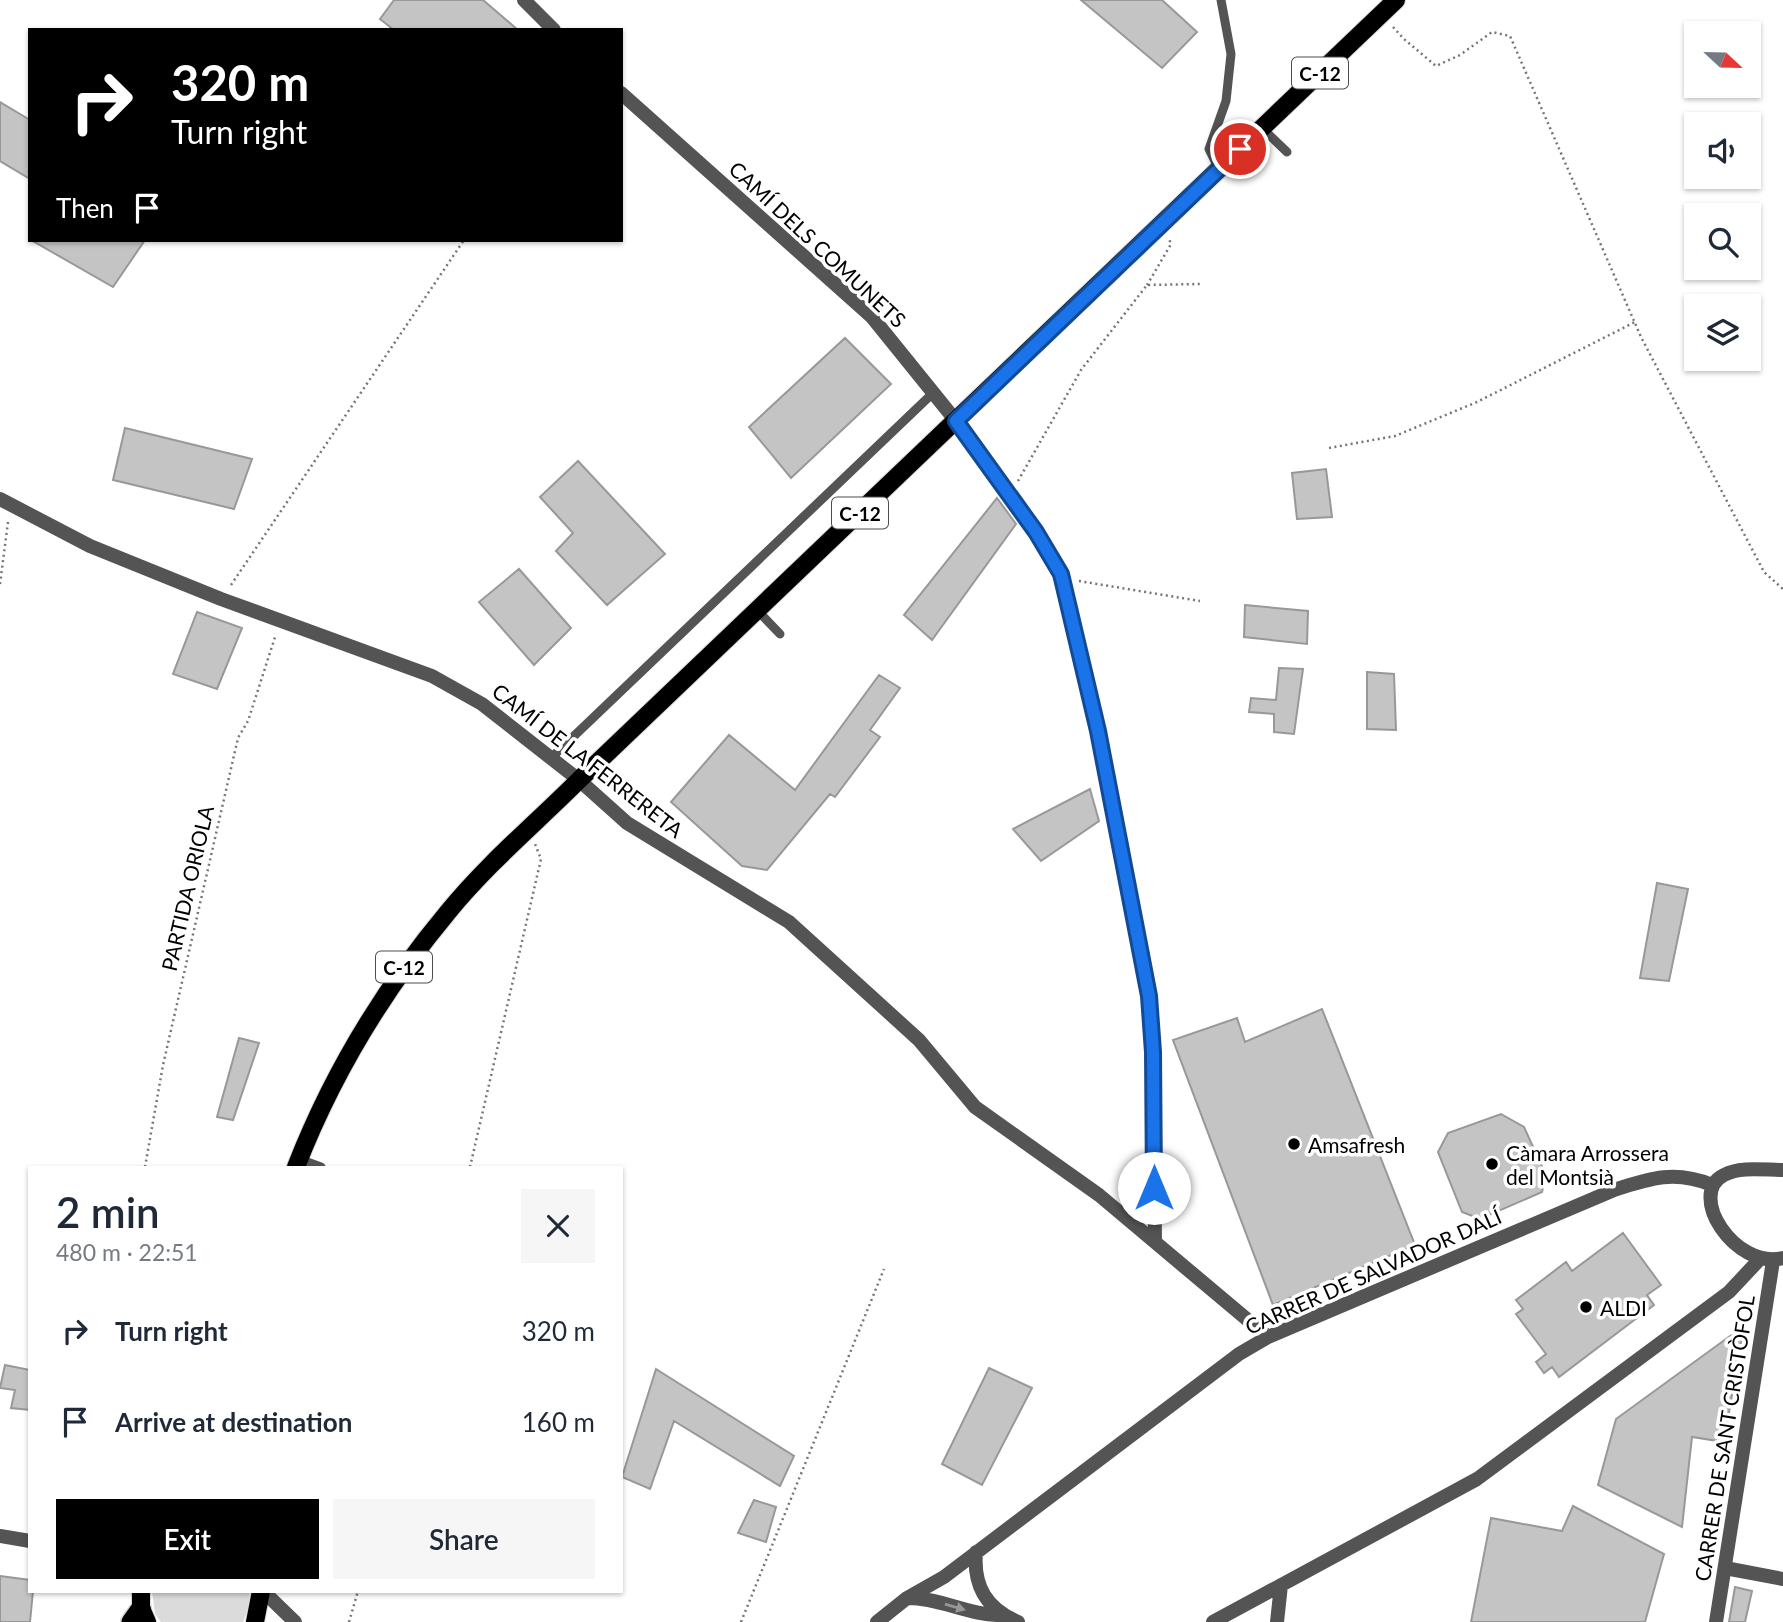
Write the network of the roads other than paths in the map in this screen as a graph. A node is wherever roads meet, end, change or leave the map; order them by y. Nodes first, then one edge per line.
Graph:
1 (524, 0) edge
2 (1222, 0) edge
3 (1396, 0) edge
4 (552, 28) edge
5 (623, 95) edge
6 (1262, 128) junction
7 (1287, 152) dead end
8 (1219, 169) junction
9 (933, 393) junction
10 (956, 421) junction
11 (5, 501) edge
12 (757, 610) junction
13 (780, 634) dead end
14 (551, 758) junction
15 (579, 780) junction
16 (298, 1163) edge
17 (315, 1166) edge
18 (1783, 1170) edge
19 (1712, 1185) junction
20 (1155, 1242) junction
21 (1772, 1259) edge
22 (1268, 1337) junction
23 (0, 1536) edge
24 (28, 1541) edge
25 (976, 1552) junction
26 (1724, 1568) junction
27 (1783, 1579) edge
28 (1281, 1585) junction
29 (262, 1593) edge
30 (264, 1593) edge
31 (907, 1598) junction
32 (1002, 1615) junction
33 (255, 1622) edge
34 (295, 1622) edge
35 (877, 1622) edge
36 (1018, 1622) edge
37 (1213, 1622) edge
38 (1277, 1622) edge
39 (1716, 1622) edge

1 - 4 street
2 - 8 lane
3 - 6 main road, C-12
5 - 9 street, CAMÍ DELS COMUNETS
6 - 7 lane
6 - 8 main road, C-12
8 - 10 main road, C-12
9 - 10 street, CAMÍ DELS COMUNETS
9 - 14 lane
10 - 12 main road, C-12
10 - 20 street, CAMÍ DELS COMUNETS
11 - 14 street, CAMÍ DE LA FERRERETA
12 - 13 lane
12 - 15 main road, C-12
14 - 15 street, CAMÍ DE LA FERRERETA
15 - 16 main road, C-12
15 - 20 street, CAMÍ DE LA FERRERETA
16 - 17 lane
18 - 19 street
19 - 21 street
19 - 22 street, CARRER DE SALVADOR DALÍ
20 - 22 street, CAMÍ DE LA FERRERETA
21 - 26 street, CARRER DE SANT CRISTÒFOL
21 - 28 street
22 - 25 street, CARRER DE SALVADOR DALÍ
23 - 24 street
25 - 31 street, CARRER DE SALVADOR DALÍ
25 - 32 street
26 - 27 street
26 - 39 street, CARRER DE SANT CRISTÒFOL
28 - 37 street
28 - 38 street
29 - 33 main road
30 - 34 street
31 -> 32 street
31 - 35 street, CARRER DE SALVADOR DALÍ
32 - 36 street

